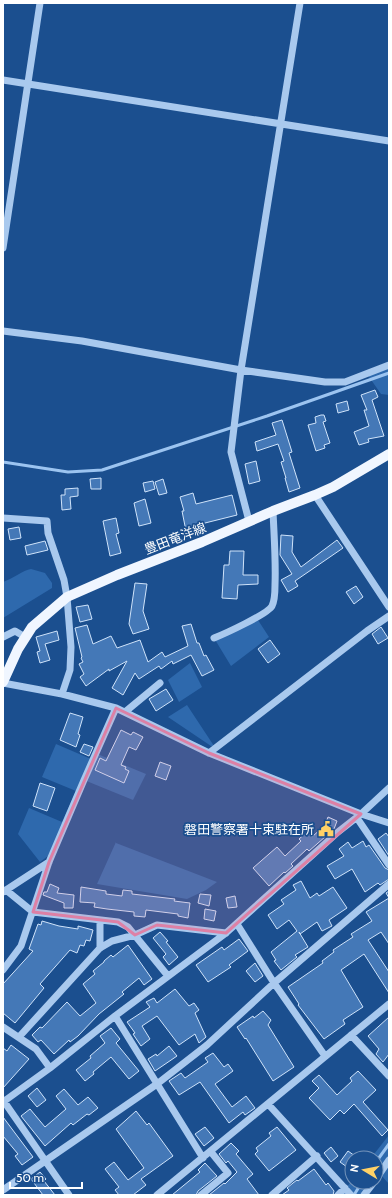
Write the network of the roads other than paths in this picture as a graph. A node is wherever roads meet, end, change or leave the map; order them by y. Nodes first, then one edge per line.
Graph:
1 (40, 3) edge
2 (300, 3) edge
3 (3, 80) edge
4 (27, 84) junction
5 (281, 123) junction
6 (389, 141) edge
7 (3, 248) edge
8 (3, 330) edge
9 (389, 365) edge
10 (241, 370) junction
11 (389, 454) edge
12 (315, 495) junction
13 (273, 511) junction
14 (3, 518) edge
15 (249, 522) junction
16 (67, 597) junction
17 (389, 607) edge
18 (389, 616) edge
19 (3, 637) edge
20 (25, 638) junction
21 (214, 638) dead end
22 (3, 682) edge
23 (160, 683) dead end
24 (62, 694) junction
25 (116, 708) junction
26 (125, 712) junction
27 (209, 753) junction
28 (389, 788) edge
29 (359, 816) junction
30 (389, 823) edge
31 (49, 862) junction
32 (389, 865) edge
33 (389, 884) edge
34 (4, 891) edge
35 (33, 912) junction
36 (100, 920) junction
37 (237, 924) junction
38 (226, 933) junction
39 (135, 935) junction
40 (100, 948) junction
41 (3, 970) edge
42 (168, 976) junction
43 (274, 983) junction
44 (389, 1004) edge
45 (115, 1016) junction
46 (3, 1027) edge
47 (351, 1035) junction
48 (19, 1037) junction
49 (325, 1056) junction
50 (50, 1068) junction
51 (389, 1076) edge
52 (157, 1084) junction
53 (3, 1101) edge
54 (268, 1104) junction
55 (211, 1152) junction
56 (317, 1156) junction
57 (203, 1158) junction
58 (46, 1160) junction
59 (344, 1187) edge
60 (3, 1190) edge
61 (69, 1195) edge
62 (157, 1195) edge
63 (202, 1195) edge
64 (272, 1195) edge

1 - 4 street
2 - 5 street
3 - 4 street
4 - 5 street
4 - 7 street
5 - 6 street
5 - 10 street
8 - 10 street
9 - 10 street
10 - 15 street
11 - 12 main road, 豊田竜洋線
12 - 13 main road, 豊田竜洋線
12 - 17 street
13 - 15 main road, 豊田竜洋線
13 - 21 street
14 - 16 street
15 - 16 main road, 豊田竜洋線
16 - 20 main road, 豊田竜洋線
16 - 24 street
18 - 27 street
19 - 20 street
20 - 22 main road, 豊田竜洋線
22 - 24 street
23 - 26 street
24 - 25 street
25 - 26 street
25 - 31 street
26 - 27 street
27 - 29 street
28 - 29 street
29 - 30 street
29 - 32 street
29 - 37 street
31 - 34 street
31 - 35 street
33 - 43 street
34 - 35 street
35 - 36 street
35 - 41 street
36 - 39 street
36 - 40 street
37 - 38 street
37 - 43 street
38 - 39 street
38 - 42 street
39 - 40 street
39 - 42 street
40 - 48 street
42 - 45 street
43 - 49 street
43 - 52 street
44 - 47 street
45 - 50 street
45 - 52 street
46 - 48 street
47 - 49 street
47 - 51 street
48 - 50 street
49 - 54 street
50 - 53 street
52 - 57 street
52 - 58 street
53 - 58 street
54 - 55 street
54 - 56 street
55 - 57 street
55 - 63 street
56 - 59 street
56 - 64 street
57 - 62 street
58 - 60 street
58 - 61 street

